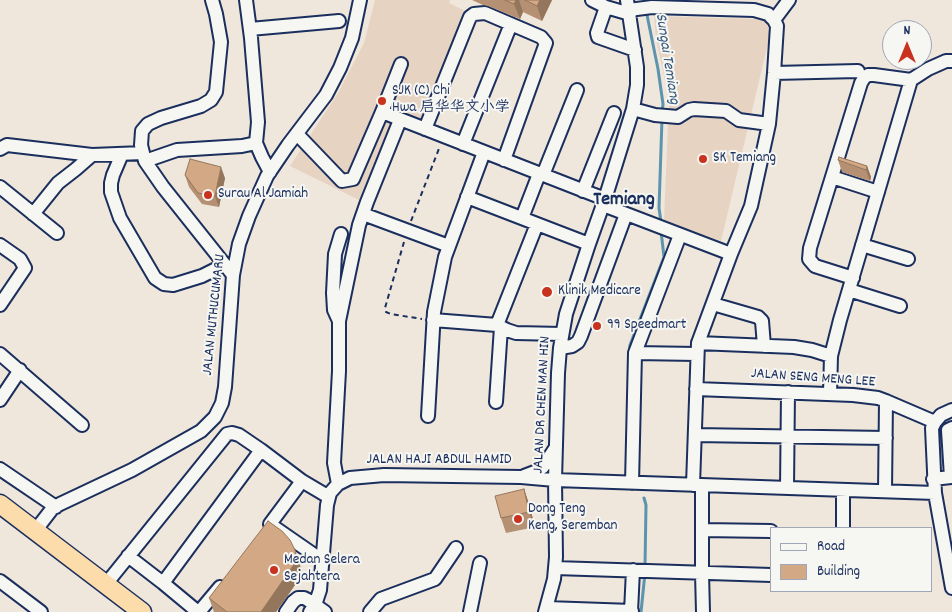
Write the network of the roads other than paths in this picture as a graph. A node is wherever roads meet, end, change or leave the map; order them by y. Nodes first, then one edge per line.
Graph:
1 (212, 0) edge
2 (246, 0) edge
3 (360, 0) edge
4 (592, 0) edge
5 (789, 0) edge
6 (606, 7) junction
7 (631, 8) edge
8 (774, 20) junction
9 (339, 21) dead end
10 (511, 24) junction
11 (250, 29) junction
12 (635, 50) junction
13 (952, 61) edge
14 (401, 64) dead end
15 (858, 71) dead end
16 (774, 73) junction
17 (912, 80) junction
18 (577, 90) dead end
19 (633, 109) junction
20 (382, 112) junction
21 (614, 113) dead end
22 (400, 120) junction
23 (769, 124) junction
24 (425, 130) junction
25 (297, 134) junction
26 (256, 143) junction
27 (463, 144) junction
28 (0, 149) edge
29 (484, 152) junction
30 (122, 154) junction
31 (92, 155) junction
32 (144, 157) junction
33 (504, 160) junction
34 (270, 172) junction
35 (541, 174) junction
36 (832, 177) junction
37 (0, 187) edge
38 (583, 191) junction
39 (878, 192) junction
40 (467, 196) junction
41 (604, 202) junction
42 (33, 214) junction
43 (363, 214) junction
44 (626, 214) junction
45 (522, 218) junction
46 (537, 224) junction
47 (674, 232) junction
48 (57, 233) dead end
49 (341, 234) dead end
50 (589, 244) junction
51 (0, 245) edge
52 (862, 245) junction
53 (449, 246) junction
54 (731, 254) junction
55 (908, 259) dead end
56 (228, 270) junction
57 (851, 284) junction
58 (712, 304) junction
59 (0, 305) edge
60 (900, 306) dead end
61 (433, 320) junction
62 (339, 321) junction
63 (499, 326) junction
64 (562, 334) junction
65 (764, 346) junction
66 (560, 348) junction
67 (698, 349) junction
68 (636, 353) junction
69 (0, 354) edge
70 (831, 356) junction
71 (20, 370) junction
72 (696, 390) junction
73 (788, 392) junction
74 (830, 394) junction
75 (0, 400) edge
76 (886, 401) junction
77 (496, 402) dead end
78 (952, 410) edge
79 (428, 416) dead end
80 (935, 422) junction
81 (82, 425) dead end
82 (952, 428) edge
83 (695, 435) junction
84 (788, 436) junction
85 (886, 438) junction
86 (556, 447) junction
87 (261, 450) junction
88 (0, 469) edge
89 (522, 477) junction
90 (934, 479) junction
91 (555, 480) junction
92 (302, 482) junction
93 (632, 483) junction
94 (338, 484) junction
95 (698, 485) junction
96 (787, 488) junction
97 (843, 490) junction
98 (885, 491) junction
99 (935, 493) junction
100 (329, 497) junction
101 (0, 504) edge
102 (56, 507) junction
103 (556, 509) junction
104 (843, 527) edge
105 (702, 530) junction
106 (35, 531) junction
107 (770, 531) edge
108 (456, 548) dead end
109 (128, 556) junction
110 (323, 561) junction
111 (480, 562) dead end
112 (555, 568) junction
113 (636, 571) junction
114 (702, 573) junction
115 (229, 575) edge
116 (770, 575) edge
117 (0, 581) edge
118 (163, 583) junction
119 (106, 584) junction
120 (952, 588) edge
121 (317, 610) edge
122 (546, 610) edge
123 (593, 611) edge
124 (631, 611) edge
125 (41, 612) edge
126 (142, 612) edge
127 (199, 612) edge
128 (286, 612) edge
129 (370, 612) edge
130 (470, 612) edge
131 (703, 612) edge

1 - 32 street
2 - 11 street
3 - 25 street, JALAN MUTHUCUMARU
4 - 6 street
5 - 8 street
6 - 7 street
6 - 12 street
7 - 8 street
7 - 12 street, JALAN DR CHEN MAN HIN
8 - 16 street
9 - 11 street
10 - 24 street
10 - 27 street
10 - 33 street
11 - 26 street
12 - 19 street, JALAN DR CHEN MAN HIN
13 - 17 street
14 - 20 street
15 - 16 street
16 - 23 street
17 - 36 street
17 - 39 street
18 - 35 street
19 - 23 street
19 - 41 street, JALAN DR CHEN MAN HIN
20 - 22 street
20 - 25 street
21 - 38 street
22 - 24 street
22 - 43 street
23 - 54 street
24 - 27 street
25 - 34 street, JALAN MUTHUCUMARU
26 - 32 street
26 - 34 street
27 - 29 street
28 - 31 street
29 - 33 street
29 - 40 street
30 - 31 street
30 - 32 street
30 - 56 street
31 - 42 street
32 - 56 street
33 - 35 street
34 - 56 street, JALAN MUTHUCUMARU
35 - 38 street
35 - 45 street
36 - 39 street
36 - 57 street
37 - 42 street
38 - 41 street
39 - 52 street
40 - 45 street
40 - 53 street
41 - 44 street
41 - 50 street, JALAN DR CHEN MAN HIN
42 - 48 street
43 - 53 street
43 - 62 street
44 - 47 street
44 - 66 street
45 - 46 street
46 - 50 street
46 - 63 street
47 - 54 street
47 - 68 street
49 - 62 street
50 - 64 street, JALAN DR CHEN MAN HIN
51 - 59 street
52 - 55 street
52 - 57 street
53 - 61 street
54 - 58 street
56 - 102 street, JALAN MUTHUCUMARU
57 - 60 street
57 - 70 street
58 - 65 street
58 - 67 street
61 - 63 street
61 - 79 street
62 - 94 street
63 - 64 street
63 - 77 street
64 - 66 street, JALAN DR CHEN MAN HIN
65 - 67 street
65 - 70 street
66 - 86 street, JALAN DR CHEN MAN HIN
67 - 68 street
67 - 72 street
68 - 93 street
69 - 71 street
70 - 74 street
71 - 75 street
71 - 81 street
72 - 73 street, JALAN SENG MENG LEE
72 - 83 street
73 - 74 street, JALAN SENG MENG LEE
73 - 84 street
74 - 76 street, JALAN SENG MENG LEE
76 - 80 street, JALAN SENG MENG LEE
76 - 85 street
78 - 80 street
80 - 90 street
82 - 90 street
83 - 84 street
83 - 95 street
84 - 85 street
84 - 96 street
85 - 98 street
86 - 89 street
86 - 91 street, JALAN DR CHEN MAN HIN
87 - 92 street
87 - 109 street
87 - 118 street
88 - 102 street
89 - 91 street, JALAN HAJI ABDUL HAMID
89 - 94 street, JALAN HAJI ABDUL HAMID
89 - 103 street
90 - 99 street
91 - 93 street, JALAN HAJI ABDUL HAMID
91 - 103 street, JALAN DR CHEN MAN HIN
92 - 100 street
92 - 110 street
93 - 95 street, JALAN HAJI ABDUL HAMID
94 - 100 street
95 - 96 street, JALAN HAJI ABDUL HAMID
95 - 105 street
96 - 97 street, JALAN HAJI ABDUL HAMID
97 - 98 street, JALAN HAJI ABDUL HAMID
97 - 104 street
98 - 99 street, JALAN HAJI ABDUL HAMID
99 - 120 street
100 - 110 street
101 - 106 highway
102 - 106 street, JALAN MUTHUCUMARU
103 - 112 street, JALAN DR CHEN MAN HIN
105 - 107 street
105 - 114 street
106 - 119 highway
108 - 129 street
109 - 118 street
109 - 119 street
110 - 121 street
111 - 130 street
112 - 113 street
112 - 122 street, JALAN DR CHEN MAN HIN
113 - 114 street
113 - 124 street
114 - 116 street
114 - 131 street
115 - 127 street
117 - 125 street
118 - 127 street
119 - 126 highway
121 - 128 street
122 - 123 street
123 - 124 street

